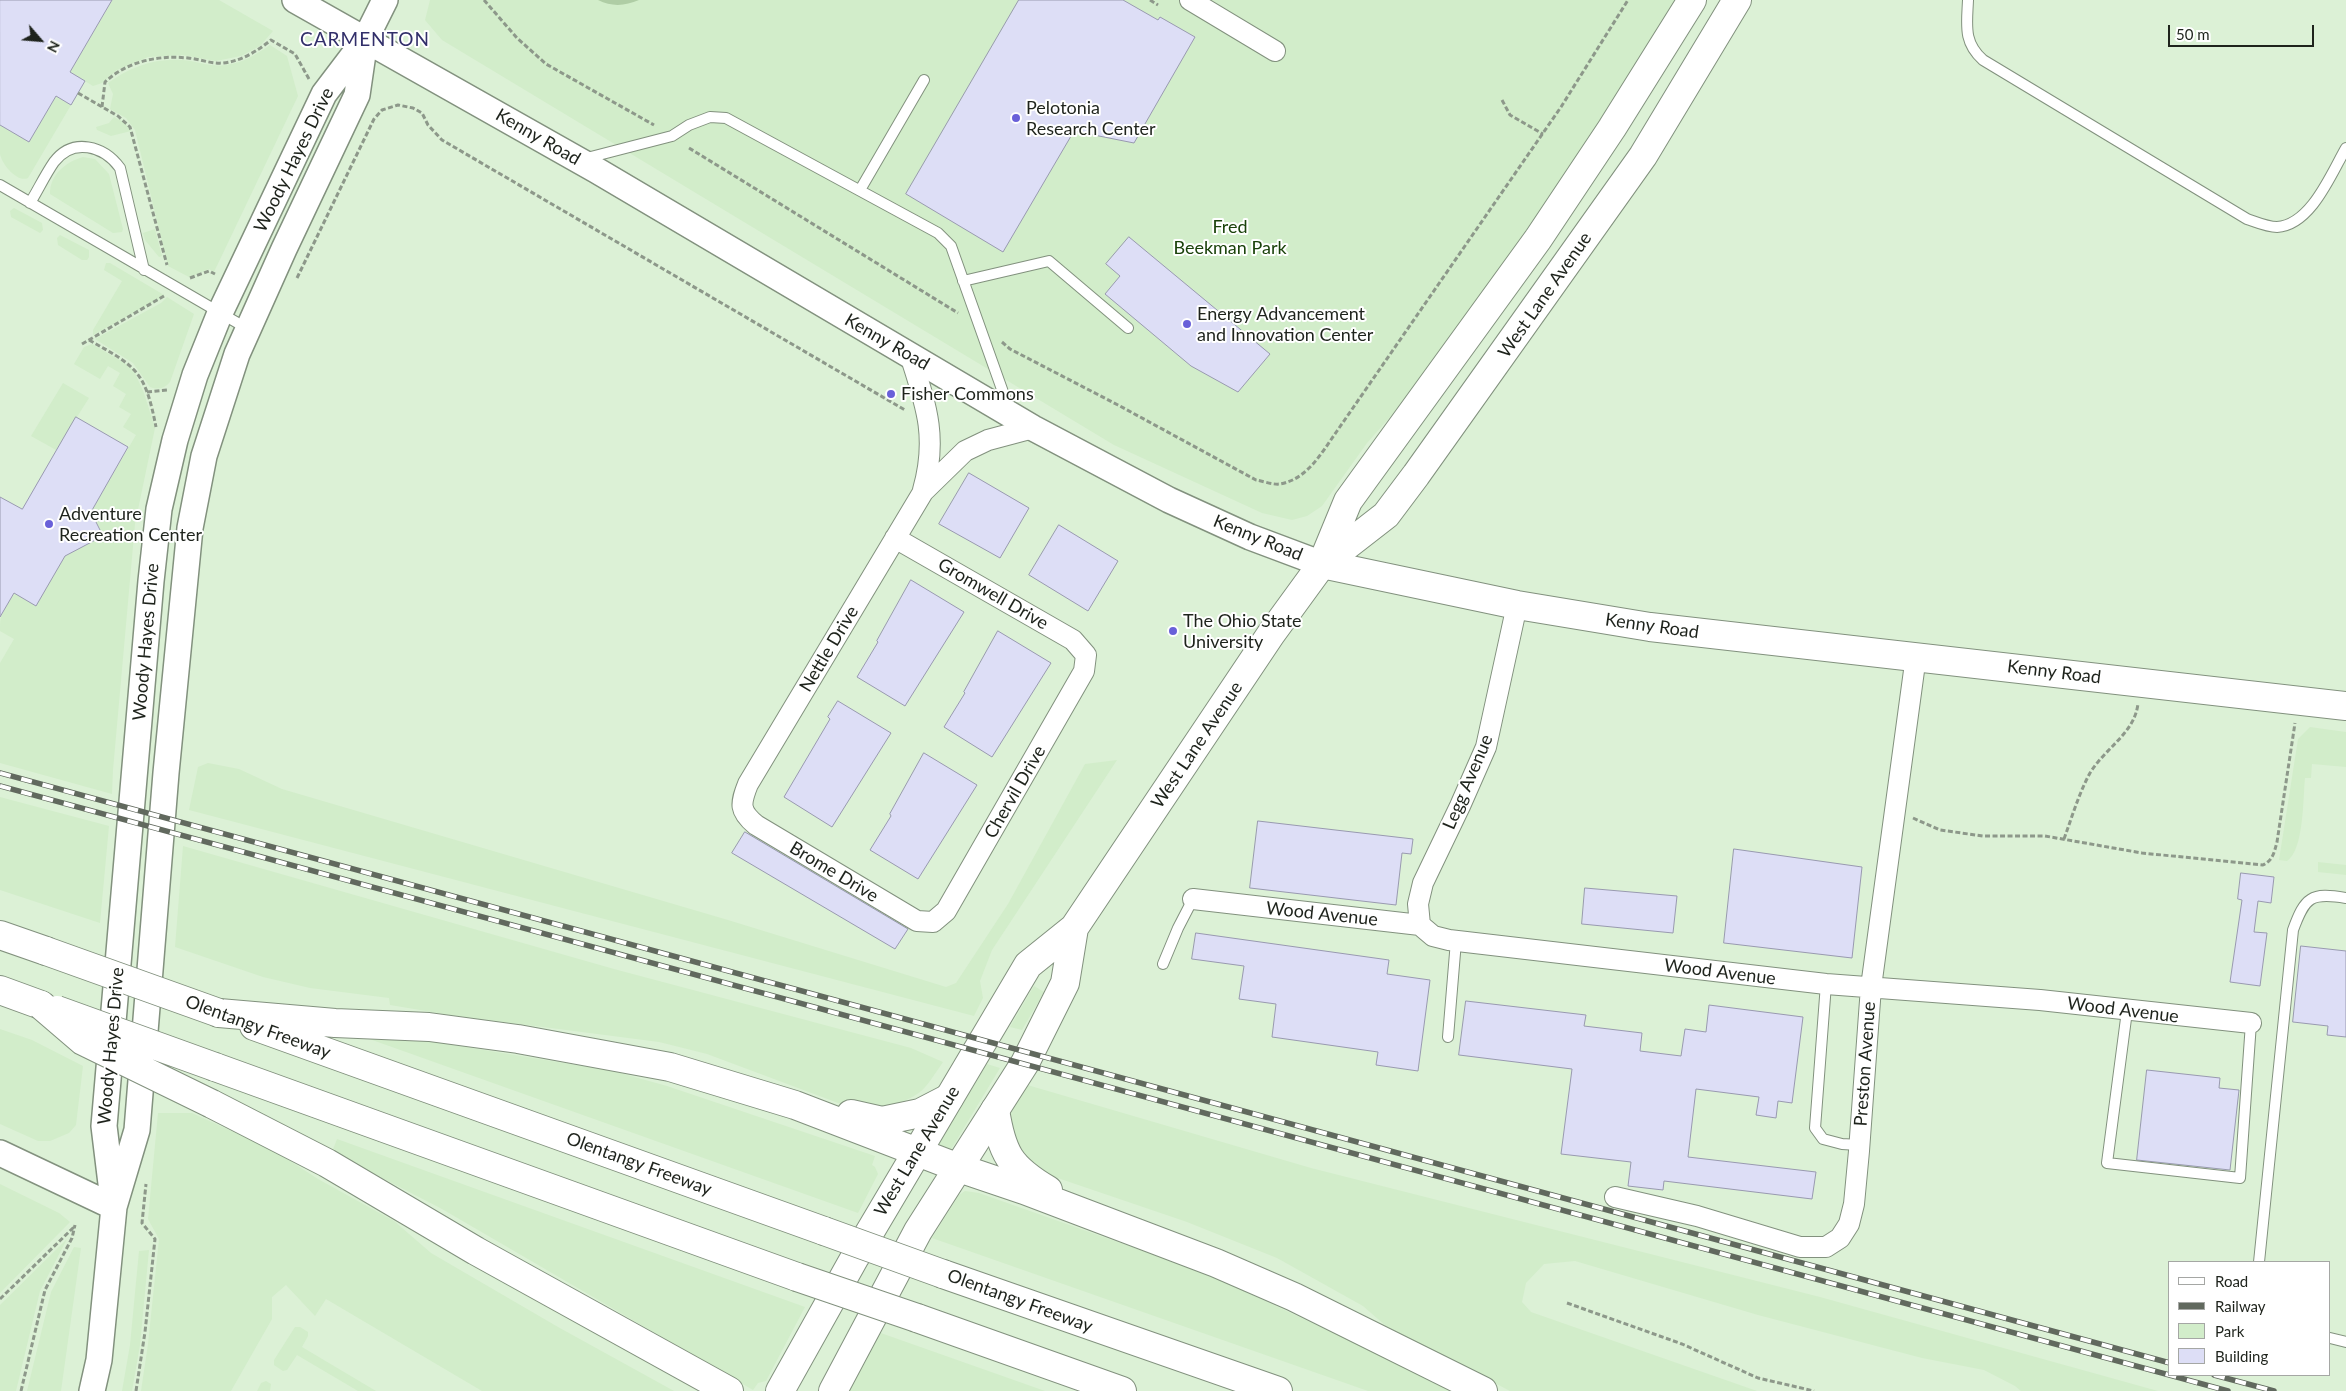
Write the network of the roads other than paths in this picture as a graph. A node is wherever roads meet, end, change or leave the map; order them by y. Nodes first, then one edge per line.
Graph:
1 (295, 0) edge
2 (385, 0) edge
3 (1190, 0) edge
4 (1692, 0) edge
5 (1737, 0) edge
6 (1968, 0) edge
7 (365, 40) junction
8 (1275, 51) dead end
9 (924, 80) dead end
10 (2346, 148) edge
11 (579, 160) junction
12 (0, 185) edge
13 (860, 190) junction
14 (30, 203) junction
15 (144, 270) junction
16 (963, 281) junction
17 (220, 313) junction
18 (1128, 328) dead end
19 (248, 329) junction
20 (910, 355) junction
21 (1023, 422) junction
22 (923, 492) junction
23 (896, 538) junction
24 (1322, 564) junction
25 (1517, 605) junction
26 (1086, 656) joint
27 (1916, 656) junction
28 (2346, 706) edge
29 (742, 809) joint
30 (2346, 898) edge
31 (1193, 899) joint
32 (932, 922) joint
33 (1420, 925) junction
34 (1074, 928) junction
35 (0, 935) edge
36 (1456, 941) junction
37 (1163, 964) dead end
38 (1826, 984) junction
39 (1871, 987) junction
40 (0, 990) edge
41 (41, 1005) junction
42 (2127, 1011) junction
43 (220, 1013) junction
44 (2251, 1023) joint
45 (1448, 1037) dead end
46 (949, 1098) junction
47 (795, 1104) junction
48 (995, 1110) junction
49 (1859, 1144) junction
50 (917, 1152) junction
51 (0, 1153) edge
52 (959, 1168) junction
53 (1615, 1197) dead end
54 (114, 1207) junction
55 (1092, 1216) junction
56 (2259, 1261) edge
57 (2331, 1338) edge
58 (2346, 1342) edge
59 (92, 1391) edge
60 (729, 1391) edge
61 (780, 1391) edge
62 (834, 1391) edge
63 (1122, 1391) edge
64 (1278, 1391) edge
65 (1483, 1391) edge

1 - 7 street, Kenny Road
2 - 7 street
3 - 8 street
4 - 24 main road, West Lane Avenue
5 - 24 main road, West Lane Avenue
6 - 10 lane
7 - 11 street, Kenny Road
7 - 17 street, Woody Hayes Drive
7 - 19 street, Woody Hayes Drive
9 - 13 lane
11 - 13 lane
11 - 20 street, Kenny Road
12 - 14 lane
13 - 16 lane
14 - 15 lane
14 - 15 lane
15 - 17 lane
16 - 18 lane
16 - 21 lane
17 - 19 lane
17 - 54 street, Woody Hayes Drive
19 - 54 street, Woody Hayes Drive
20 - 21 street, Kenny Road
20 - 22 street, Nettle Drive
21 - 22 street, Nettle Drive
21 - 24 street, Kenny Road
22 - 23 street, Nettle Drive
23 - 26 street, Gromwell Drive
23 - 29 street, Nettle Drive
24 - 25 main road, Kenny Road
24 - 34 main road, West Lane Avenue
25 - 27 main road, Kenny Road
25 - 33 street, Legg Avenue
26 - 32 street, Chervil Drive
27 - 28 main road, Kenny Road
27 - 39 street, Preston Avenue
29 - 32 street, Brome Drive
30 - 56 lane
31 - 33 street, Wood Avenue
31 - 37 lane
33 - 36 street, Wood Avenue
34 - 46 main road, West Lane Avenue
34 - 48 main road, West Lane Avenue
35 - 43 main road, Olentangy Freeway, bridge
36 - 38 street, Wood Avenue
36 - 45 lane
38 - 39 street, Wood Avenue
38 - 49 lane
39 - 42 street, Wood Avenue
39 - 49 street, Preston Avenue
40 - 41 main road
41 - 60 main road, bridge
41 - 63 main road, bridge
42 - 44 street, Wood Avenue
42 - 44 lane
43 - 47 main road
43 - 64 main road, Olentangy Freeway, bridge
46 - 47 main road
46 - 50 main road, West Lane Avenue
47 - 50 main road
48 - 52 main road, West Lane Avenue
48 - 55 main road
49 - 53 street, Preston Avenue
50 - 52 main road
50 - 61 main road, West Lane Avenue
51 - 54 street
52 - 55 main road
52 - 62 main road, West Lane Avenue
54 - 59 street, Woody Hayes Drive
55 - 65 main road
57 - 58 lane

